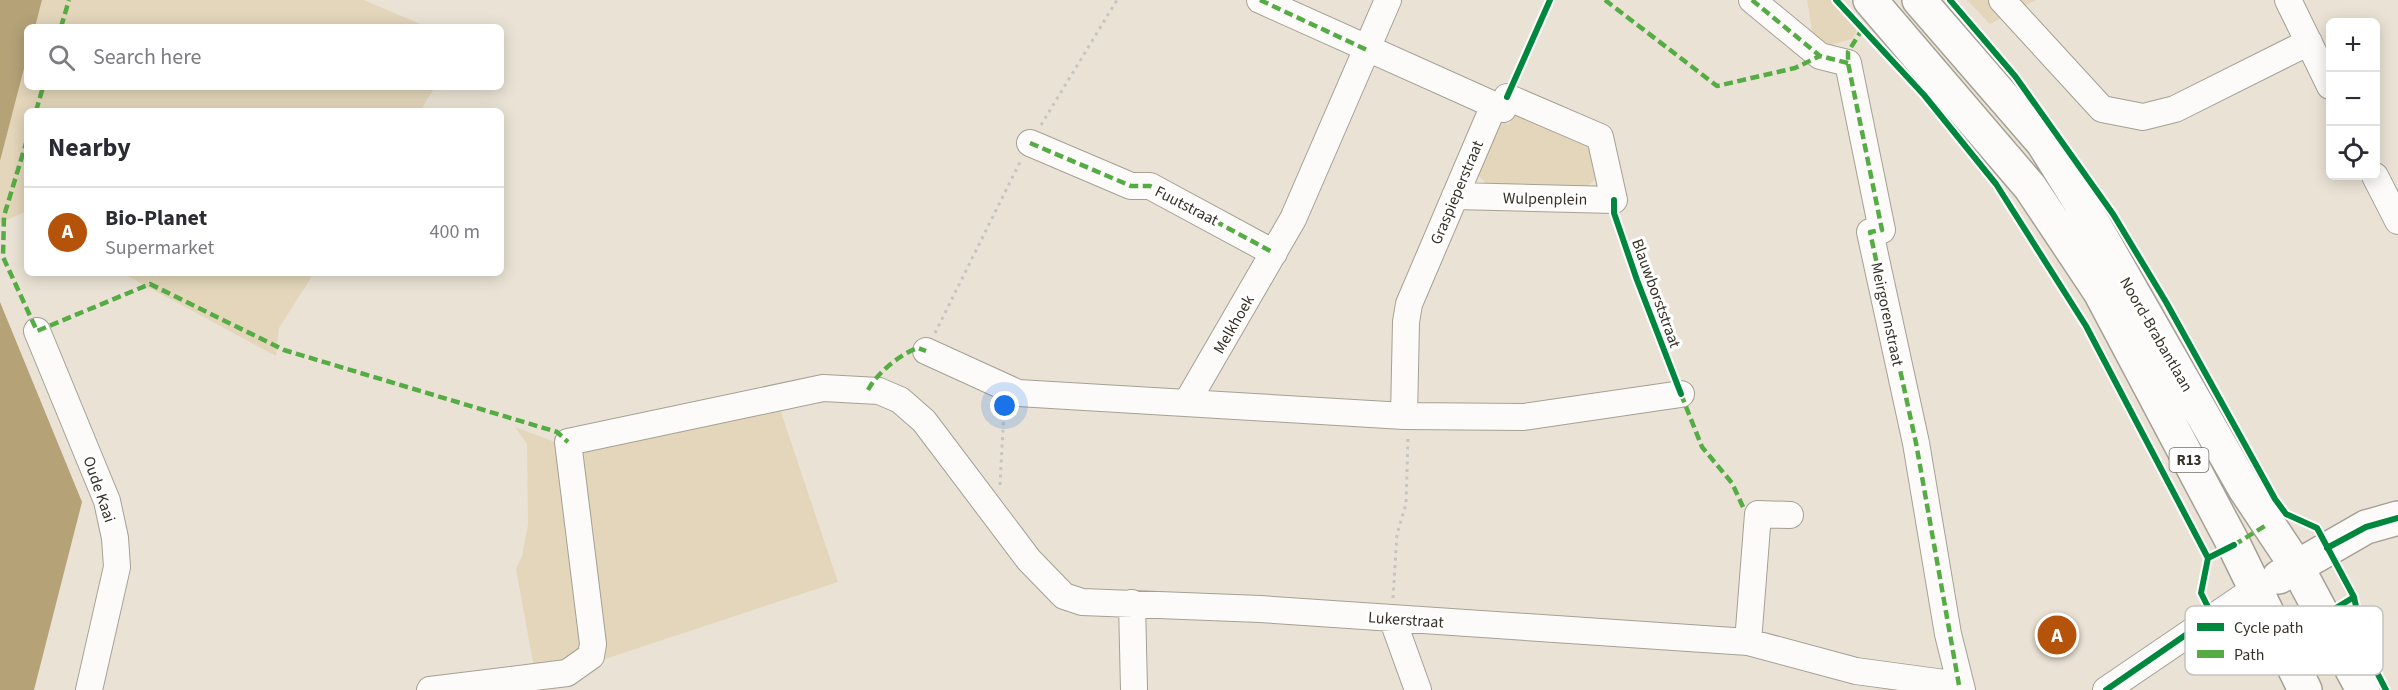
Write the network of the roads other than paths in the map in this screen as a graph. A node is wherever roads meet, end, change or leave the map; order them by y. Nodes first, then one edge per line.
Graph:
1 (1260, 0) edge
2 (1388, 0) edge
3 (1752, 0) edge
4 (1870, 0) edge
5 (1919, 0) edge
6 (2002, 0) edge
7 (2288, 0) edge
8 (2309, 42) junction
9 (1367, 50) junction
10 (2326, 76) edge
11 (1494, 105) junction
12 (1030, 143) road end
13 (2385, 183) edge
14 (1455, 196) junction
15 (2398, 221) edge
16 (1274, 253) junction
17 (37, 331) dead end
18 (926, 351) road end
19 (1681, 394) dead end
20 (1187, 402) junction
21 (1404, 416) junction
22 (1790, 514) dead end
23 (2398, 519) edge
24 (2297, 567) junction
25 (2256, 588) junction
26 (1132, 603) junction
27 (2230, 606) edge
28 (2265, 606) edge
29 (2318, 606) edge
30 (1392, 618) junction
31 (2185, 636) edge
32 (1748, 642) junction
33 (2298, 675) edge
34 (2355, 675) edge
35 (1961, 688) edge
36 (88, 690) edge
37 (430, 690) edge
38 (1134, 690) edge
39 (1418, 690) edge
40 (2106, 690) edge
41 (2305, 690) edge
42 (2363, 690) edge

1 - 9 street
2 - 9 street, Melkhoek
3 - 35 street, Meirgorenstraat
4 - 25 main road, Noord-Brabantlaan / R13
5 - 24 main road, Noord-Brabantlaan / R13
6 - 8 street
7 - 8 street
8 - 10 street
9 - 11 street
9 - 16 street, Melkhoek
11 - 14 street, Graspieperstraat
11 - 14 street, Wulpenplein
12 - 16 street, Fuutstraat
13 - 15 street
14 - 21 street, Graspieperstraat
16 - 20 street, Melkhoek
17 - 36 street, Oude Kaai
18 - 20 street
19 - 21 street
20 - 21 street
22 - 32 street
23 - 24 main road
24 - 25 main road
24 - 29 main road, Noord-Brabantlaan / R13
25 - 27 street
25 - 28 main road, Noord-Brabantlaan / R13
26 - 30 street, Lukerstraat
26 - 37 street, Lukerstraat
26 - 38 street
30 - 32 street, Lukerstraat
30 - 39 street
31 - 40 street
32 - 35 street, Lukerstraat
33 - 41 main road, Noord-Brabantlaan / R13
34 - 42 main road, Noord-Brabantlaan / R13

